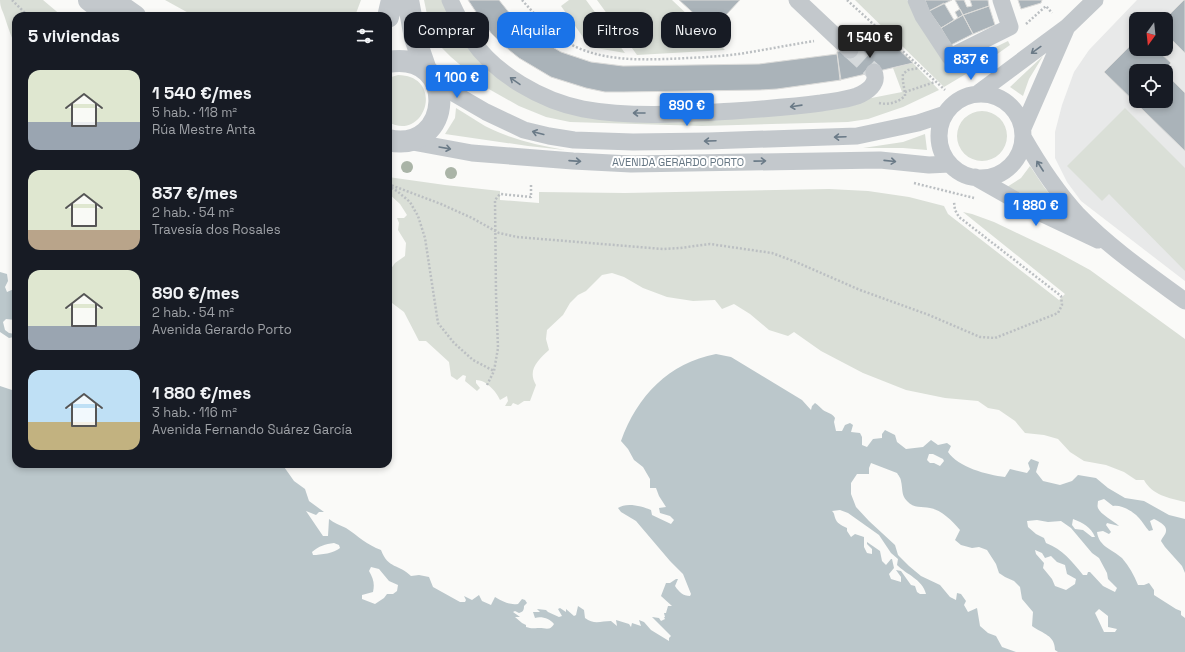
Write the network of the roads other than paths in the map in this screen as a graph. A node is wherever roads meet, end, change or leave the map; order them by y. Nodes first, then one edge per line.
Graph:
1 (89, 0) edge
2 (112, 0) edge
3 (392, 0) edge
4 (408, 0) edge
5 (450, 0) edge
6 (797, 0) edge
7 (916, 0) edge
8 (1002, 0) edge
9 (1095, 0) edge
10 (105, 12) edge
11 (129, 12) edge
12 (389, 12) edge
13 (1067, 27) junction
14 (850, 50) tunnel mouth
15 (392, 61) edge
16 (874, 72) dead end
17 (431, 76) junction
18 (977, 94) junction
19 (946, 114) junction
20 (1023, 133) junction
21 (397, 140) edge
22 (950, 164) junction
23 (975, 177) junction
24 (1113, 247) junction
25 (1185, 301) edge

1 - 10 street
2 - 11 street
3 - 12 street
4 - 17 street
16 -> 5 street
6 - 14 street
7 - 8 street
9 - 13 street
13 -> 18 street
13 - 20 street
15 - 17 street
19 -> 17 street, AVENIDA GERARDO PORTO
17 - 21 street
18 - 19 street
18 - 20 street
19 - 22 street
20 - 23 street
24 -> 20 street
21 -> 22 street, AVENIDA GERARDO PORTO
22 - 23 street
23 - 24 street
24 - 25 street

